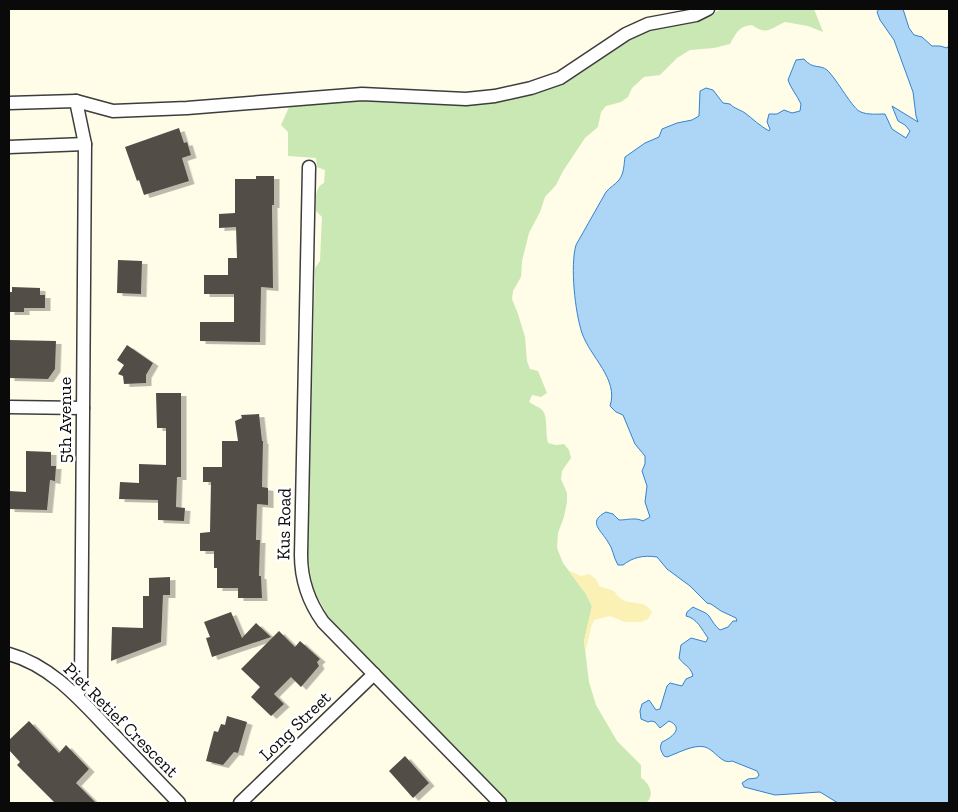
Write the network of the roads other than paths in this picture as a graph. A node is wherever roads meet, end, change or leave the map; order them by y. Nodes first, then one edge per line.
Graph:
1 (708, 9) edge
2 (76, 101) junction
3 (9, 103) edge
4 (85, 144) junction
5 (9, 147) edge
6 (309, 167) dead end
7 (9, 406) edge
8 (83, 408) junction
9 (9, 654) edge
10 (374, 674) junction
11 (77, 696) junction
12 (179, 803) edge
13 (240, 803) edge
14 (500, 803) edge

1 - 2 street
2 - 3 street
2 - 4 street, 5th Avenue
4 - 5 street
4 - 8 street, 5th Avenue
6 - 10 street, Kus Road
7 - 8 street
8 - 11 street, 5th Avenue
9 - 11 street, Piet Retief Crescent
10 - 13 street, Long Street
10 - 14 street, Kus Road
11 - 12 street, Piet Retief Crescent

